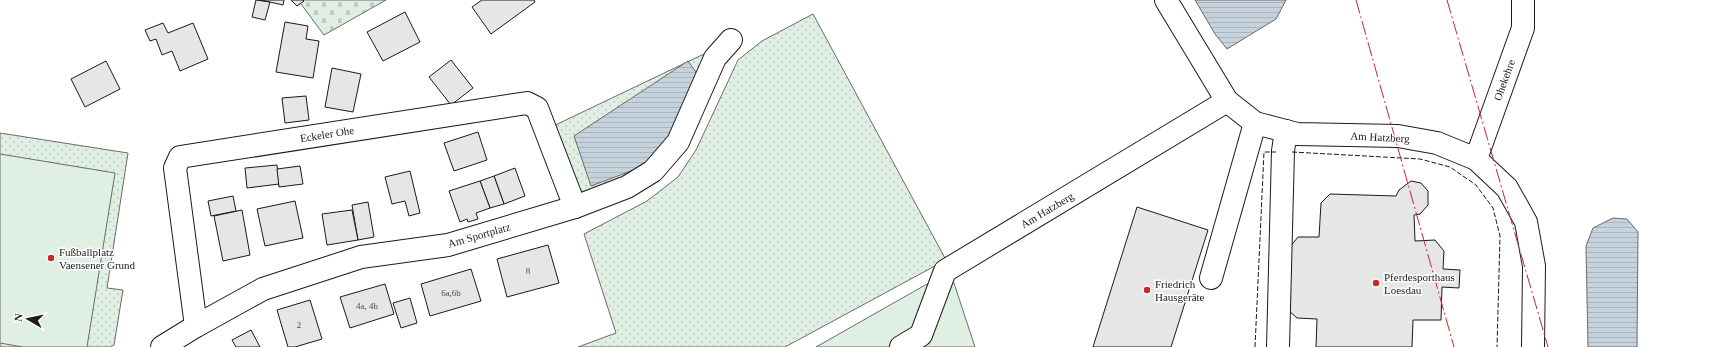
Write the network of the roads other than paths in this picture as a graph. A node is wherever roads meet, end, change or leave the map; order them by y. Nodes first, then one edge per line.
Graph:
1 (1166, 0) edge
2 (1523, 0) edge
3 (731, 40) dead end
4 (1227, 101) junction
5 (1255, 123) junction
6 (1286, 131) junction
7 (1476, 159) junction
8 (575, 207) junction
9 (1210, 278) dead end
10 (196, 326) junction
11 (162, 347) edge
12 (901, 347) edge
13 (1278, 347) edge
14 (1533, 347) edge

1 - 4 street, Am Hatzberg
2 - 7 street, Ohekehre
3 - 8 street, Am Sportplatz
4 - 5 street, Am Hatzberg
4 - 12 street, Am Hatzberg
5 - 6 street, Am Hatzberg
5 - 9 street
6 - 7 street, Am Hatzberg
6 - 13 street
7 - 14 street, Am Hatzberg
8 - 10 street, Am Sportplatz
8 - 10 street, Eckeler Ohe
10 - 11 street, Am Sportplatz

